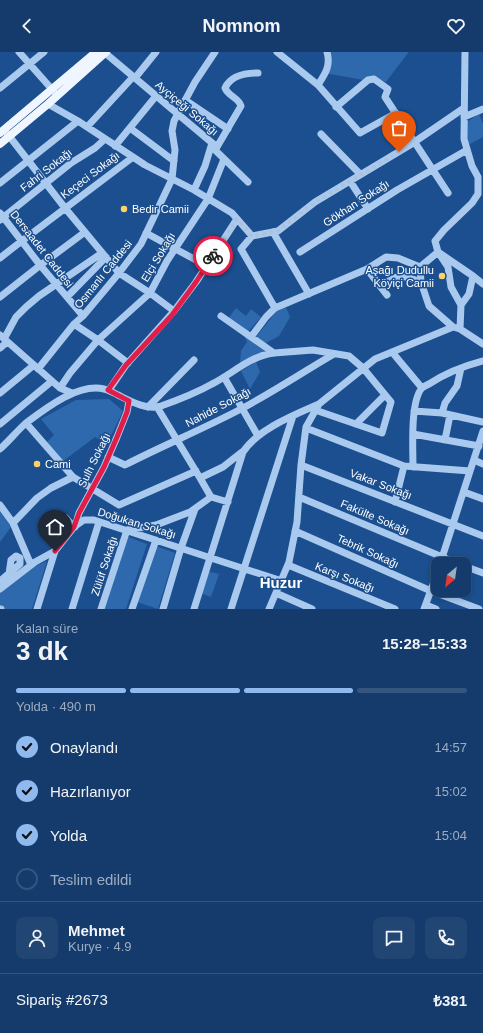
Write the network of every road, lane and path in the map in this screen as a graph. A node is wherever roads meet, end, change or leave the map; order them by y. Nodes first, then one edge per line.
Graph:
1 (18, 52) edge
2 (44, 52) edge
3 (103, 52) edge
4 (156, 52) edge
5 (215, 52) edge
6 (277, 52) edge
7 (327, 52) edge
8 (466, 52) edge
9 (30, 65) junction
10 (258, 73) dead end
11 (134, 78) junction
12 (318, 86) junction
13 (0, 88) edge
14 (55, 92) junction
15 (156, 96) junction
16 (185, 100) junction
17 (48, 104) junction
18 (336, 107) junction
19 (464, 108) junction
20 (483, 109) edge
21 (396, 113) junction
22 (178, 115) junction
23 (464, 117) junction
24 (78, 121) junction
25 (87, 127) junction
26 (130, 128) junction
27 (228, 129) junction
28 (4, 133) edge
29 (321, 134) dead end
30 (105, 139) junction
31 (415, 142) junction
32 (0, 144) edge
33 (214, 145) junction
34 (116, 146) junction
35 (467, 150) junction
36 (133, 157) junction
37 (224, 159) junction
38 (174, 161) junction
39 (28, 162) junction
40 (432, 170) junction
41 (360, 174) junction
42 (480, 178) edge
43 (172, 179) junction
44 (350, 181) junction
45 (248, 182) dead end
46 (0, 183) edge
47 (46, 184) junction
48 (194, 190) junction
49 (448, 193) dead end
50 (208, 199) junction
51 (65, 208) junction
52 (368, 209) junction
53 (1, 217) edge
54 (237, 219) junction
55 (85, 232) junction
56 (273, 232) junction
57 (146, 233) junction
58 (252, 236) junction
59 (21, 241) junction
60 (176, 248) junction
61 (300, 252) dead end
62 (438, 252) junction
63 (104, 255) junction
64 (0, 258) edge
65 (40, 265) junction
66 (207, 266) junction
67 (420, 267) junction
68 (367, 269) junction
69 (119, 273) junction
70 (473, 276) junction
71 (421, 282) junction
72 (56, 284) junction
73 (483, 284) edge
74 (380, 286) junction
75 (150, 292) junction
76 (309, 294) junction
77 (387, 294) dead end
78 (67, 297) junction
79 (0, 298) edge
80 (461, 305) junction
81 (275, 308) junction
82 (174, 312) junction
83 (83, 316) junction
84 (221, 316) dead end
85 (74, 324) junction
86 (457, 328) junction
87 (251, 336) junction
88 (4, 338) edge
89 (98, 340) junction
90 (482, 345) edge
91 (0, 348) edge
92 (392, 352) junction
93 (274, 353) junction
94 (334, 354) junction
95 (194, 360) dead end
96 (483, 361) edge
97 (128, 363) junction
98 (36, 367) junction
99 (363, 368) junction
100 (461, 368) junction
101 (224, 376) junction
102 (52, 381) junction
103 (60, 388) junction
104 (422, 388) junction
105 (108, 390) junction
106 (0, 393) edge
107 (72, 393) junction
108 (385, 395) junction
109 (129, 401) junction
110 (148, 407) junction
111 (157, 407) junction
112 (317, 407) junction
113 (242, 408) junction
114 (414, 411) junction
115 (442, 413) junction
116 (450, 415) junction
117 (293, 416) junction
118 (483, 422) edge
119 (26, 423) junction
120 (0, 424) edge
121 (356, 424) junction
122 (306, 428) junction
123 (483, 431) edge
124 (413, 434) junction
125 (258, 436) junction
126 (445, 440) junction
127 (178, 441) junction
128 (478, 446) junction
129 (0, 449) edge
130 (242, 452) junction
131 (108, 457) junction
132 (474, 460) junction
133 (483, 464) edge
134 (301, 465) junction
135 (404, 466) junction
136 (413, 467) junction
137 (196, 471) junction
138 (470, 471) junction
139 (73, 477) junction
140 (200, 478) junction
141 (92, 489) junction
142 (464, 492) junction
143 (211, 497) junction
144 (299, 497) junction
145 (483, 499) edge
146 (228, 502) junction
147 (395, 502) junction
148 (0, 505) edge
149 (194, 509) junction
150 (66, 518) dead end
151 (99, 522) junction
152 (13, 523) junction
153 (453, 524) junction
154 (74, 527) junction
155 (127, 530) junction
156 (295, 531) junction
157 (483, 536) edge
158 (156, 540) junction
159 (181, 548) junction
160 (55, 551) junction
161 (433, 557) edge
162 (443, 557) edge
163 (211, 558) junction
164 (31, 565) junction
165 (288, 565) junction
166 (244, 568) junction
167 (471, 569) edge
168 (483, 573) edge
169 (8, 574) dead end
170 (0, 581) edge
171 (282, 581) junction
172 (0, 589) edge
173 (431, 591) joint
174 (276, 593) junction
175 (447, 597) edge
176 (425, 607) edge
177 (37, 609) edge
178 (72, 609) edge
179 (101, 609) edge
180 (132, 609) edge
181 (163, 609) edge
182 (194, 609) edge
183 (230, 609) edge
184 (269, 609) edge
185 (312, 609) edge
186 (394, 609) edge
187 (436, 609) edge
188 (478, 609) edge

1 - 9 street
2 - 9 street
3 - 11 street, Ayçiçeği Sokağı
3 - 14 main road
4 - 11 street
5 - 16 street, Osmanlı Caddesi
6 - 12 street
7 - 12 street
8 - 19 street
9 - 13 street
9 - 14 street
10 - 27 street
11 - 15 street, Ayçiçeği Sokağı
11 - 25 street
12 - 18 street
14 - 17 main road
14 - 28 main road
15 - 22 street, Ayçiçeği Sokağı
15 - 26 street
16 - 22 street, Osmanlı Caddesi
16 - 27 street
17 - 24 street, Keçeci Sokağı
17 - 28 main road
18 - 21 street
18 - 21 street
19 - 23 street
19 - 31 street
20 - 23 street
21 - 31 street
22 - 33 street, Ayçiçeği Sokağı
22 - 38 street, Osmanlı Caddesi
23 - 35 street
24 - 25 street, Keçeci Sokağı
24 - 39 street
25 - 30 street, Keçeci Sokağı
26 - 34 street
26 - 38 street
27 - 33 street
28 - 32 main road
28 - 39 street
29 - 41 street
30 - 34 street, Keçeci Sokağı
30 - 47 street, Fahri Sokağı
31 - 40 street
31 - 41 street
33 - 37 street, Ayçiçeği Sokağı
33 - 48 street
34 - 36 street, Keçeci Sokağı
35 - 40 street, Gökhan Sokağı
35 - 42 street
36 - 43 street
36 - 51 street, Keçeci Sokağı
37 - 45 street, Ayçiçeği Sokağı
37 - 50 street, Elçi Sokağı
38 - 43 street, Osmanlı Caddesi
39 - 46 street
39 - 47 street
40 - 49 street
40 - 52 street, Gökhan Sokağı
41 - 44 street
42 - 62 street
43 - 48 street
43 - 57 street, Osmanlı Caddesi
44 - 52 street
44 - 56 street
47 - 51 street
47 - 53 street, Fahri Sokağı
48 - 50 street
50 - 54 street
50 - 60 street, Elçi Sokağı
51 - 55 street
51 - 59 street, Keçeci Sokağı
52 - 61 street, Gökhan Sokağı
53 - 59 street, Dersaadet Caddesi
54 - 58 street
54 - 66 street
55 - 63 street
55 - 65 street
56 - 58 street
56 - 76 street
57 - 60 street
57 - 69 street, Osmanlı Caddesi
58 - 81 street
59 - 64 street, Keçeci Sokağı
59 - 65 street, Dersaadet Caddesi
60 - 66 street
60 - 75 street, Elçi Sokağı
62 - 67 street
62 - 70 street
62 - 80 street
63 - 69 street
63 - 72 street
63 - 78 street
65 - 72 street, Dersaadet Caddesi
65 - 79 street
66 - 82 street
67 - 68 street
67 - 71 street
68 - 74 street
68 - 76 street
69 - 75 street
69 - 83 street, Osmanlı Caddesi
70 - 73 street
70 - 80 street
71 - 74 street
71 - 86 street
72 - 78 street, Dersaadet Caddesi
72 - 88 street
74 - 77 street
75 - 82 street
75 - 89 street, Elçi Sokağı
76 - 81 street
78 - 83 street, Dersaadet Caddesi
80 - 86 street
81 - 87 street
82 - 97 street
83 - 85 street, Osmanlı Caddesi
84 - 87 street
85 - 89 street
85 - 98 street, Osmanlı Caddesi
86 - 90 street
86 - 92 street
87 - 93 street
88 - 91 street
88 - 98 street
89 - 97 street
89 - 103 street, Elçi Sokağı
92 - 99 street
92 - 104 street
93 - 94 street
93 - 101 street
94 - 99 street
94 - 113 street, Nahide Sokağı
95 - 110 street
96 - 100 street
97 - 105 street
98 - 102 street
98 - 106 street, Osmanlı Caddesi
99 - 108 street
99 - 112 street
100 - 104 street
100 - 115 street
101 - 111 street
101 - 113 street
102 - 103 street
102 - 120 street
103 - 107 street
104 - 114 street
105 - 107 street
105 - 109 street
107 - 119 street
108 - 121 street
108 - 121 street
109 - 110 street
109 - 131 street, Sulh Sokağı
110 - 111 street
111 - 127 street
112 - 117 street
112 - 121 street
112 - 122 street
113 - 125 street
113 - 127 street, Nahide Sokağı
114 - 115 street
114 - 124 street
115 - 116 street
116 - 118 street
116 - 126 street
117 - 125 street
117 - 166 street
119 - 129 street
119 - 139 street
122 - 134 street
122 - 135 street
123 - 128 street
124 - 126 street
124 - 136 street
125 - 130 street
126 - 128 street
127 - 131 street, Nahide Sokağı
127 - 137 street
128 - 132 street
130 - 140 street
130 - 146 street
131 - 141 street, Sulh Sokağı
132 - 133 street
132 - 138 street
134 - 144 street
134 - 147 street, Vakar Sokağı
135 - 136 street
135 - 147 street
136 - 138 street
137 - 140 street
137 - 141 street
138 - 142 street
139 - 141 street
139 - 152 street
140 - 143 street
141 - 154 street, Sulh Sokağı
142 - 145 street
142 - 153 street
143 - 146 street
143 - 149 street
144 - 156 street
144 - 161 street, Fakülte Sokağı
146 - 163 street
147 - 153 street, Vakar Sokağı
148 - 152 street
149 - 155 street
149 - 159 street
150 - 154 street
151 - 154 street, Doğukan Sokağı
151 - 155 street, Doğukan Sokağı
151 - 178 street
152 - 164 street
153 - 157 street, Vakar Sokağı
153 - 162 street
154 - 160 street
155 - 158 street, Doğukan Sokağı
155 - 179 street, Zülüf Sokağı
156 - 165 street
156 - 173 street, Tebrik Sokağı
158 - 159 street, Doğukan Sokağı
158 - 180 street
159 - 163 street, Doğukan Sokağı
159 - 181 street
160 - 164 street
160 - 177 street
163 - 166 street, Doğukan Sokağı
163 - 182 street
164 - 172 street
165 - 171 street
165 - 186 street, Karşı Sokağı
166 - 171 street, Doğukan Sokağı
166 - 183 street
167 - 168 street
169 - 170 street
171 - 174 street
173 - 176 street
174 - 184 street
174 - 185 street
175 - 188 street, Tebrik Sokağı
176 - 187 street

